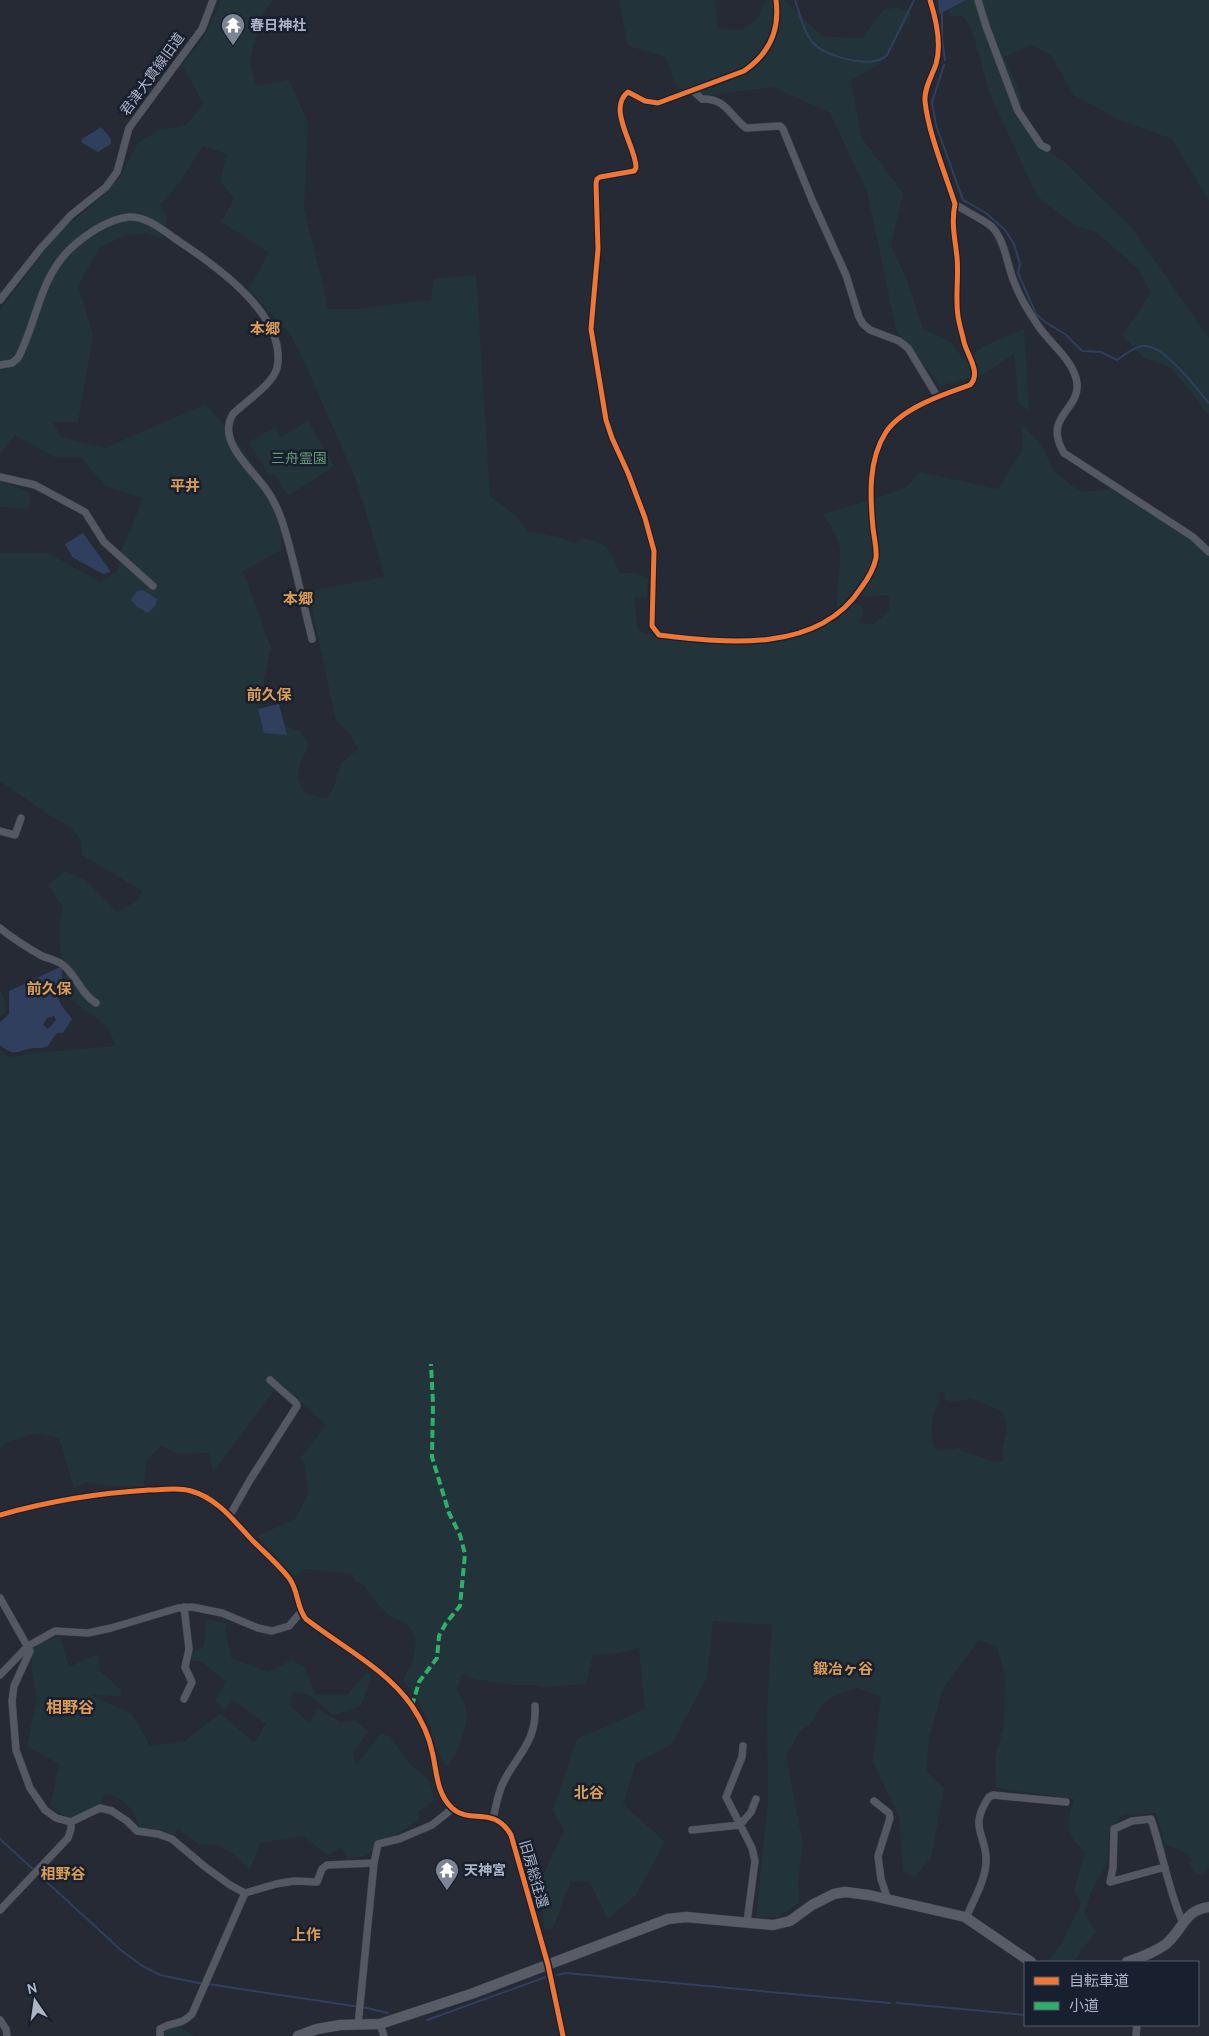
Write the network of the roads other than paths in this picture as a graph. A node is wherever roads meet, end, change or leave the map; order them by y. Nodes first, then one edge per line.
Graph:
1 (213, 0) edge
2 (776, 0) edge
3 (930, 0) edge
4 (978, 0) edge
5 (692, 90) junction
6 (1047, 148) dead end
7 (955, 204) junction
8 (0, 300) edge
9 (0, 365) edge
10 (937, 396) junction
11 (0, 477) edge
12 (1209, 552) edge
13 (154, 586) dead end
14 (312, 638) dead end
15 (21, 818) dead end
16 (0, 830) edge
17 (0, 928) edge
18 (96, 1003) dead end
19 (270, 1380) dead end
20 (0, 1515) edge
21 (230, 1516) junction
22 (0, 1598) edge
23 (184, 1607) junction
24 (300, 1613) junction
25 (28, 1646) junction
26 (0, 1675) edge
27 (184, 1699) dead end
28 (535, 1706) dead end
29 (743, 1746) dead end
30 (756, 1799) dead end
31 (874, 1801) dead end
32 (1066, 1802) dead end
33 (453, 1808) junction
34 (493, 1819) junction
35 (71, 1822) junction
36 (740, 1825) junction
37 (692, 1830) dead end
38 (374, 1863) junction
39 (1165, 1867) junction
40 (245, 1893) junction
41 (888, 1900) junction
42 (1209, 1907) edge
43 (0, 1910) edge
44 (966, 1918) junction
45 (748, 1922) junction
46 (1183, 1923) junction
47 (1030, 1961) edge
48 (1130, 1961) edge
49 (548, 1965) junction
50 (0, 2020) edge
51 (380, 2024) junction
52 (358, 2025) junction
53 (7, 2036) edge
54 (160, 2036) edge
55 (298, 2036) edge
56 (384, 2036) edge
57 (563, 2036) edge

1 - 8 street, 君津大貫線旧道
2 - 5 street
3 - 7 street
4 - 6 street
5 - 10 street
5 - 10 street
7 - 10 street
7 - 12 street
9 - 14 street
11 - 13 street
15 - 16 street
17 - 18 street
19 - 21 street
20 - 21 street
21 - 24 street
22 - 25 street
23 - 24 street
23 - 25 street
23 - 27 street
24 - 33 street
25 - 26 street
25 - 35 street
28 - 34 street
29 - 36 street
30 - 36 street
31 - 41 street
32 - 44 street
33 - 34 street
33 - 38 street
34 - 49 street, 旧房総往還
35 - 40 street
35 - 43 street
36 - 37 street
36 - 45 street
38 - 40 street
38 - 52 street
39 - 39 street
39 - 46 street
40 - 54 street
41 - 44 street
41 - 45 street
42 - 46 street
44 - 47 street
45 - 49 street
46 - 48 street
49 - 51 street
49 - 57 street, 旧房総往還
50 - 53 street
51 - 52 street
51 - 56 street
52 - 55 street

